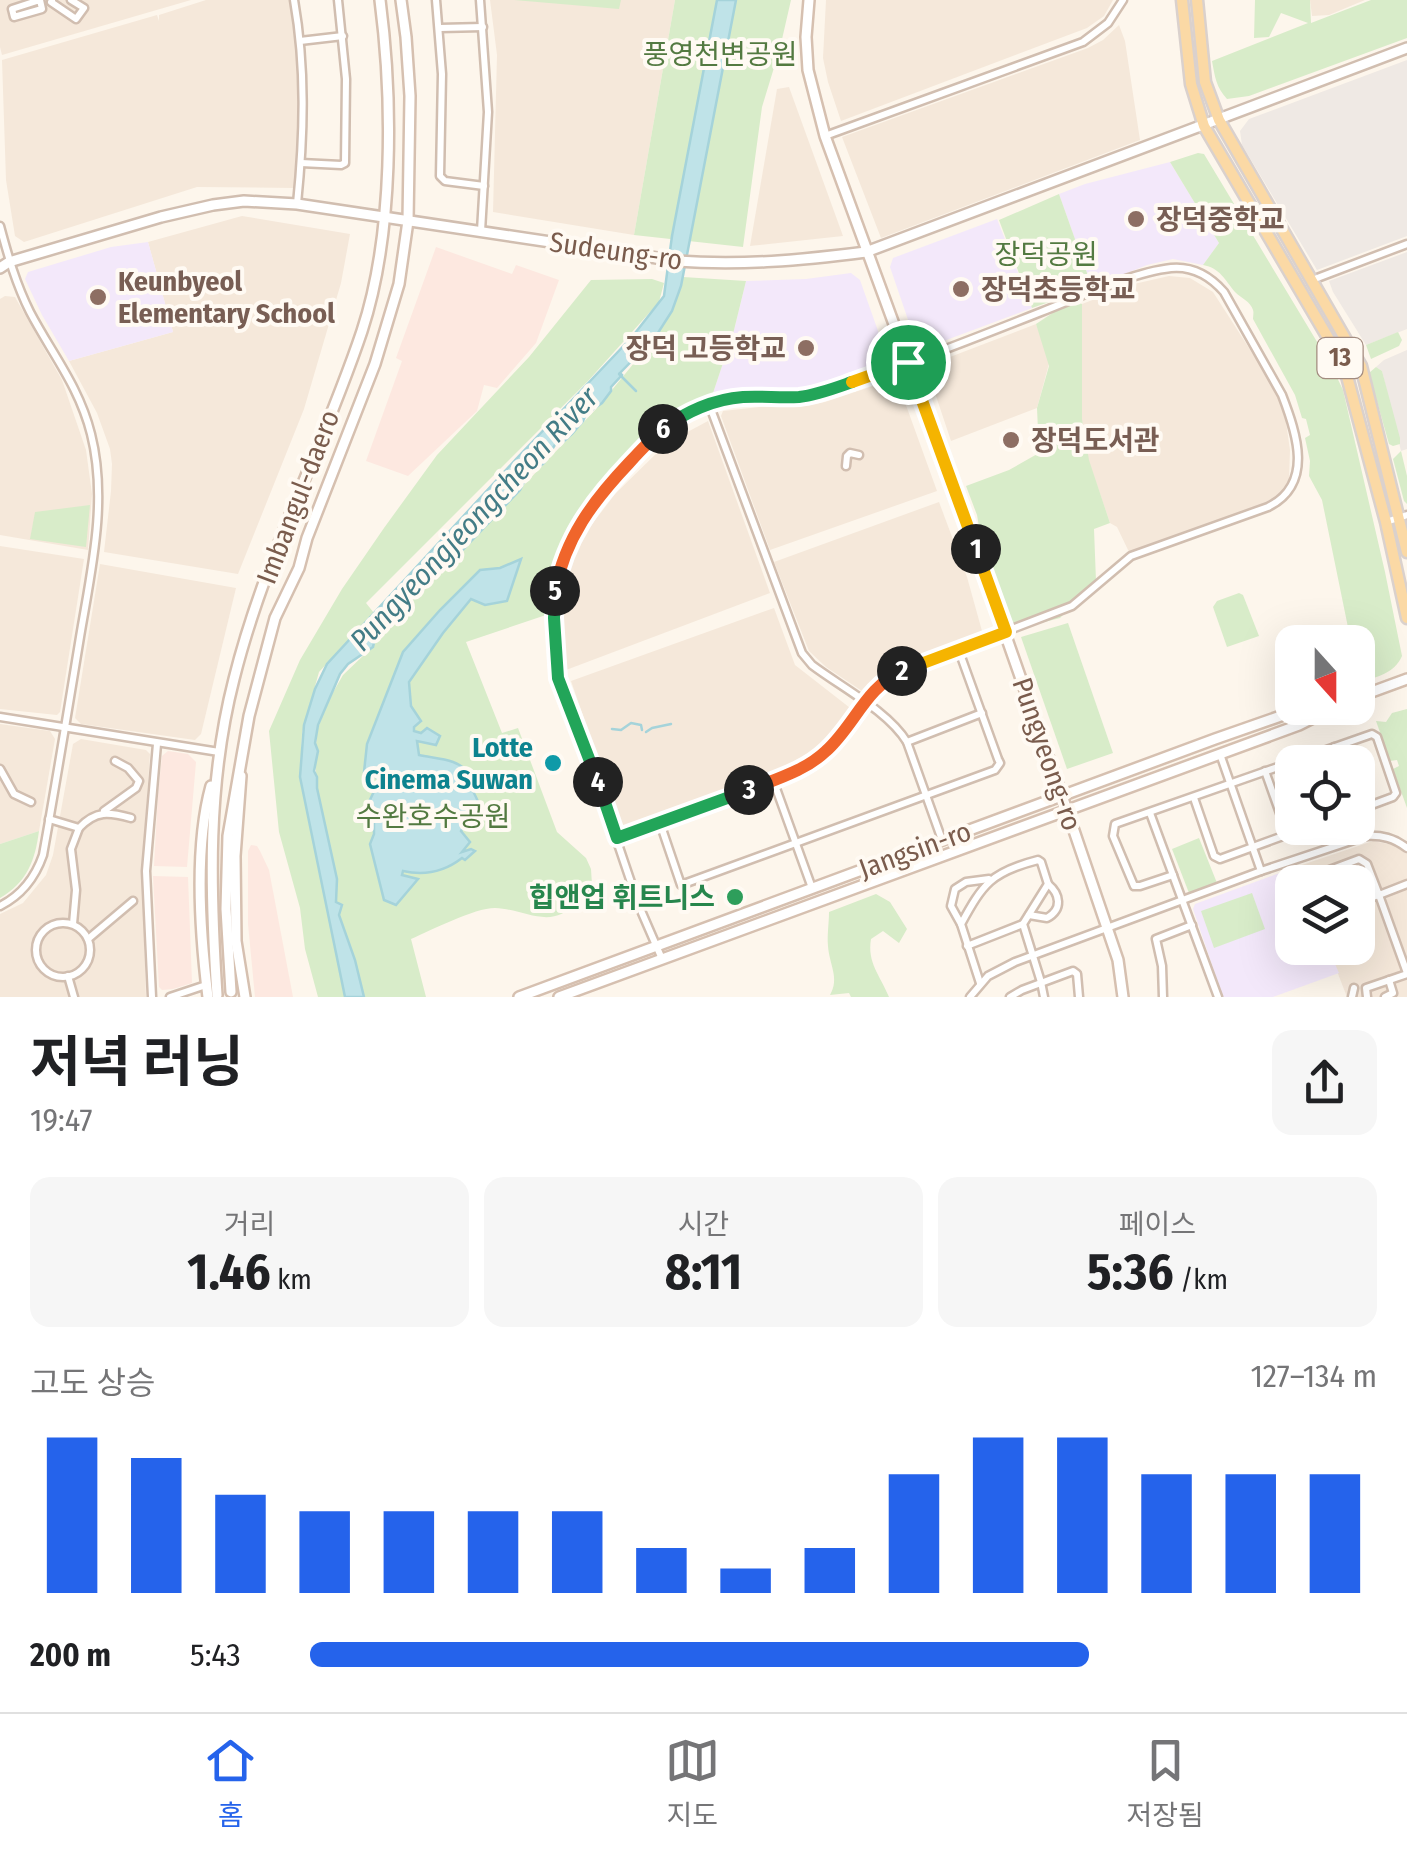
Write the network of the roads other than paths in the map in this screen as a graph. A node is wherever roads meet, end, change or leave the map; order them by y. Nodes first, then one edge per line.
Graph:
1 (52, 0) edge
2 (71, 0) edge
3 (294, 0) edge
4 (338, 0) edge
5 (380, 0) edge
6 (401, 0) edge
7 (436, 0) edge
8 (480, 0) edge
9 (809, 0) edge
10 (1123, 0) edge
11 (1182, 0) edge
12 (1197, 0) edge
13 (483, 27) junction
14 (439, 28) junction
15 (343, 36) junction
16 (300, 41) junction
17 (1407, 48) edge
18 (1219, 120) junction
19 (1204, 126) junction
20 (825, 136) junction
21 (302, 162) junction
22 (484, 186) junction
23 (297, 204) junction
24 (383, 217) junction
25 (408, 221) junction
26 (0, 226) edge
27 (481, 231) junction
28 (1407, 244) edge
29 (866, 252) junction
30 (5, 265) edge
31 (1312, 280) junction
32 (908, 362) junction
33 (709, 404) junction
34 (859, 455) dead end
35 (846, 466) dead end
36 (1403, 516) edge
37 (1386, 522) junction
38 (1407, 552) edge
39 (1407, 618) edge
40 (1006, 632) junction
41 (959, 651) junction
42 (1407, 679) edge
43 (1375, 690) edge
44 (865, 703) junction
45 (982, 714) junction
46 (0, 717) edge
47 (1275, 718) edge
48 (1299, 725) edge
49 (65, 728) junction
50 (907, 742) junction
51 (157, 744) junction
52 (1339, 745) edge
53 (218, 752) junction
54 (1220, 754) junction
55 (115, 761) dead end
56 (239, 764) junction
57 (216, 768) junction
58 (1275, 768) edge
59 (0, 769) edge
60 (1264, 771) junction
61 (773, 780) junction
62 (1232, 784) junction
63 (926, 795) junction
64 (1062, 796) junction
65 (1194, 798) junction
66 (1275, 801) edge
67 (31, 802) dead end
68 (1375, 804) edge
69 (1067, 810) junction
70 (104, 812) junction
71 (1150, 813) junction
72 (131, 818) dead end
73 (50, 819) junction
74 (660, 823) junction
75 (79, 828) junction
76 (1375, 836) edge
77 (617, 838) junction
78 (1275, 838) edge
79 (942, 840) junction
80 (796, 843) junction
81 (1339, 845) edge
82 (1252, 847) junction
83 (1407, 848) edge
84 (1344, 865) edge
85 (1366, 865) edge
86 (1261, 871) junction
87 (1173, 874) junction
88 (990, 879) junction
89 (1048, 884) junction
90 (1407, 884) edge
91 (1375, 886) edge
92 (812, 888) junction
93 (1379, 895) junction
94 (1375, 896) edge
95 (133, 901) dead end
96 (1184, 901) junction
97 (0, 906) edge
98 (1029, 915) junction
99 (73, 924) junction
100 (960, 924) junction
101 (1023, 924) junction
102 (1192, 925) junction
103 (1106, 928) junction
104 (88, 939) junction
105 (658, 946) junction
106 (967, 946) junction
107 (1033, 955) junction
108 (662, 959) junction
109 (1407, 973) edge
110 (68, 976) junction
111 (1388, 980) junction
112 (1042, 982) junction
113 (980, 983) junction
114 (206, 984) junction
115 (232, 992) dead end
116 (213, 996) edge
117 (74, 997) edge
118 (152, 997) edge
119 (170, 997) edge
120 (245, 997) edge
121 (519, 997) edge
122 (559, 997) edge
123 (970, 997) edge
124 (1010, 997) edge
125 (1044, 997) edge
126 (1079, 997) edge
127 (1122, 997) edge
128 (1163, 997) edge
129 (1218, 997) edge
130 (1367, 997) edge
131 (1385, 997) edge

1 - 2 street
3 - 16 street
4 - 15 street
5 - 24 main road, Imbangul-daero
6 - 25 main road, Imbangul-daero
7 - 14 street
8 - 13 street
9 - 20 main road, Pungyeong-ro
10 - 20 street
11 - 19 main road, 13
12 - 18 main road, 13
13 - 14 street
13 - 22 street
14 - 22 street
15 - 16 street
15 - 21 street
16 - 21 street
17 - 18 main road, Sudeung-ro
18 - 19 main road, Sudeung-ro
18 - 31 main road, 13
19 - 29 main road, Sudeung-ro
19 - 37 main road, 13
20 - 29 main road, Pungyeong-ro
21 - 23 street
22 - 27 street
23 - 24 main road, Sudeung-ro
23 - 30 main road, Sudeung-ro
24 - 25 main road, Sudeung-ro
24 - 53 main road, Imbangul-daero
25 - 27 main road, Sudeung-ro
25 - 56 main road, Imbangul-daero
26 - 30 street
27 - 29 main road, Sudeung-ro
28 - 31 street
29 - 32 main road, Pungyeong-ro
30 - 49 street
31 - 36 main road, 13
32 - 33 street
32 - 40 main road, Pungyeong-ro
32 - 40 street
33 - 44 street
33 - 77 street
34 - 35 street
36 - 37 street
36 - 38 main road, 13
37 - 39 main road, 13
40 - 41 street
40 - 64 main road, Pungyeong-ro
41 - 44 street
41 - 45 street
42 - 43 main road
44 - 50 street
44 - 61 street
45 - 50 street
45 - 63 street
46 - 49 street
47 - 64 main road, Jangsin-ro
48 - 54 main road, Jangsin-ro
49 - 51 street
49 - 73 street
50 - 63 street
51 - 53 street
51 - 118 street
52 - 68 street
53 - 57 main road, Imbangul-daero
54 - 62 street
54 - 69 main road, Jangsin-ro
55 - 70 street
56 - 115 main road, Imbangul-daero
56 - 120 main road
57 - 114 main road
57 - 116 main road, Imbangul-daero
58 - 60 street
59 - 67 street
60 - 62 street
60 - 66 street
61 - 74 street
61 - 80 street
62 - 65 street
62 - 82 street
63 - 79 street
63 - 80 street
64 - 69 main road, Pungyeong-ro
64 - 79 main road, Jangsin-ro
65 - 71 street
65 - 82 street
69 - 103 main road, Pungyeong-ro
69 - 108 main road, Jangsin-ro
70 - 72 street
70 - 75 street
71 - 87 street
71 - 87 street
73 - 75 street
73 - 97 street
74 - 77 street
74 - 80 street
75 - 99 street
76 - 83 street
77 - 105 street
78 - 82 street
79 - 92 main road, Jangsin-ro
80 - 92 street
81 - 86 street
82 - 86 street
84 - 85 street
86 - 96 street
87 - 96 street
88 - 89 street
88 - 100 street
88 - 100 street
89 - 98 street
89 - 98 street
90 - 93 street
91 - 93 street
92 - 105 main road, Jangsin-ro
93 - 94 street
93 - 109 street
95 - 104 street
96 - 102 street
96 - 103 street
98 - 101 street
99 - 104 street
99 - 110 street
100 - 106 street
101 - 106 street
101 - 107 street
102 - 128 street
102 - 129 street
103 - 107 street
103 - 127 main road, Pungyeong-ro
104 - 110 street
105 - 108 street
105 - 121 main road, Jangsin-ro
106 - 113 street
107 - 112 street
107 - 113 street
108 - 122 main road, Jangsin-ro
109 - 111 street
110 - 117 street
111 - 130 street
111 - 131 street
112 - 124 street
112 - 125 street
112 - 126 street
113 - 123 street
114 - 116 main road
114 - 119 street

